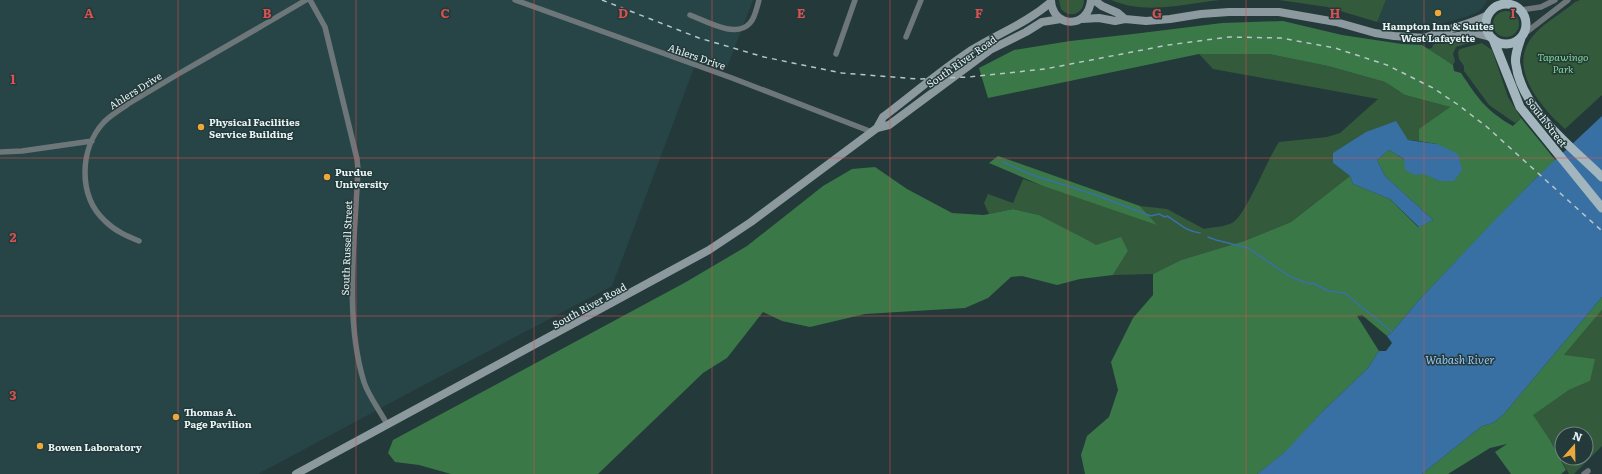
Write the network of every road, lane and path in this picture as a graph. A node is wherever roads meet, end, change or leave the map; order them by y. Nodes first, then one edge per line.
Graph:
1 (306, 0) edge
2 (310, 0) edge
3 (515, 0) edge
4 (760, 0) edge
5 (855, 0) edge
6 (920, 0) edge
7 (1091, 0) edge
8 (1094, 0) edge
9 (1495, 0) edge
10 (1555, 0) edge
11 (1568, 0) edge
12 (1051, 1) edge
13 (1516, 5) edge
14 (1490, 12) junction
15 (690, 15) dead end
16 (1061, 19) junction
17 (1082, 19) junction
18 (1125, 19) junction
19 (906, 36) dead end
20 (1522, 36) junction
21 (1426, 37) junction
22 (1491, 38) junction
23 (836, 54) dead end
24 (874, 130) junction
25 (92, 141) junction
26 (0, 152) edge
27 (1602, 177) edge
28 (1602, 208) edge
29 (139, 241) dead end
30 (388, 424) junction
31 (296, 474) edge

1 - 25 street, Ahlers Drive
2 - 30 street, South Russell Street
3 - 24 street, Ahlers Drive
4 - 15 street
5 - 23 street
6 - 19 street
7 - 17 main road
8 - 18 main road
9 - 14 main road
10 - 13 street
11 - 20 street
12 - 16 main road
12 - 24 main road, South River Road
13 - 14 main road
13 - 20 main road
14 - 21 main road
14 - 22 main road
16 - 17 main road, South River Road
16 - 24 main road, South River Road
17 - 18 main road, South River Road
18 - 21 main road, South River Road
20 - 22 main road
20 - 27 main road
21 - 22 main road, South River Road
22 - 28 main road, South Street
24 - 30 main road, South River Road
25 - 26 street
25 - 29 street, Ahlers Drive
30 - 31 main road, South River Road

